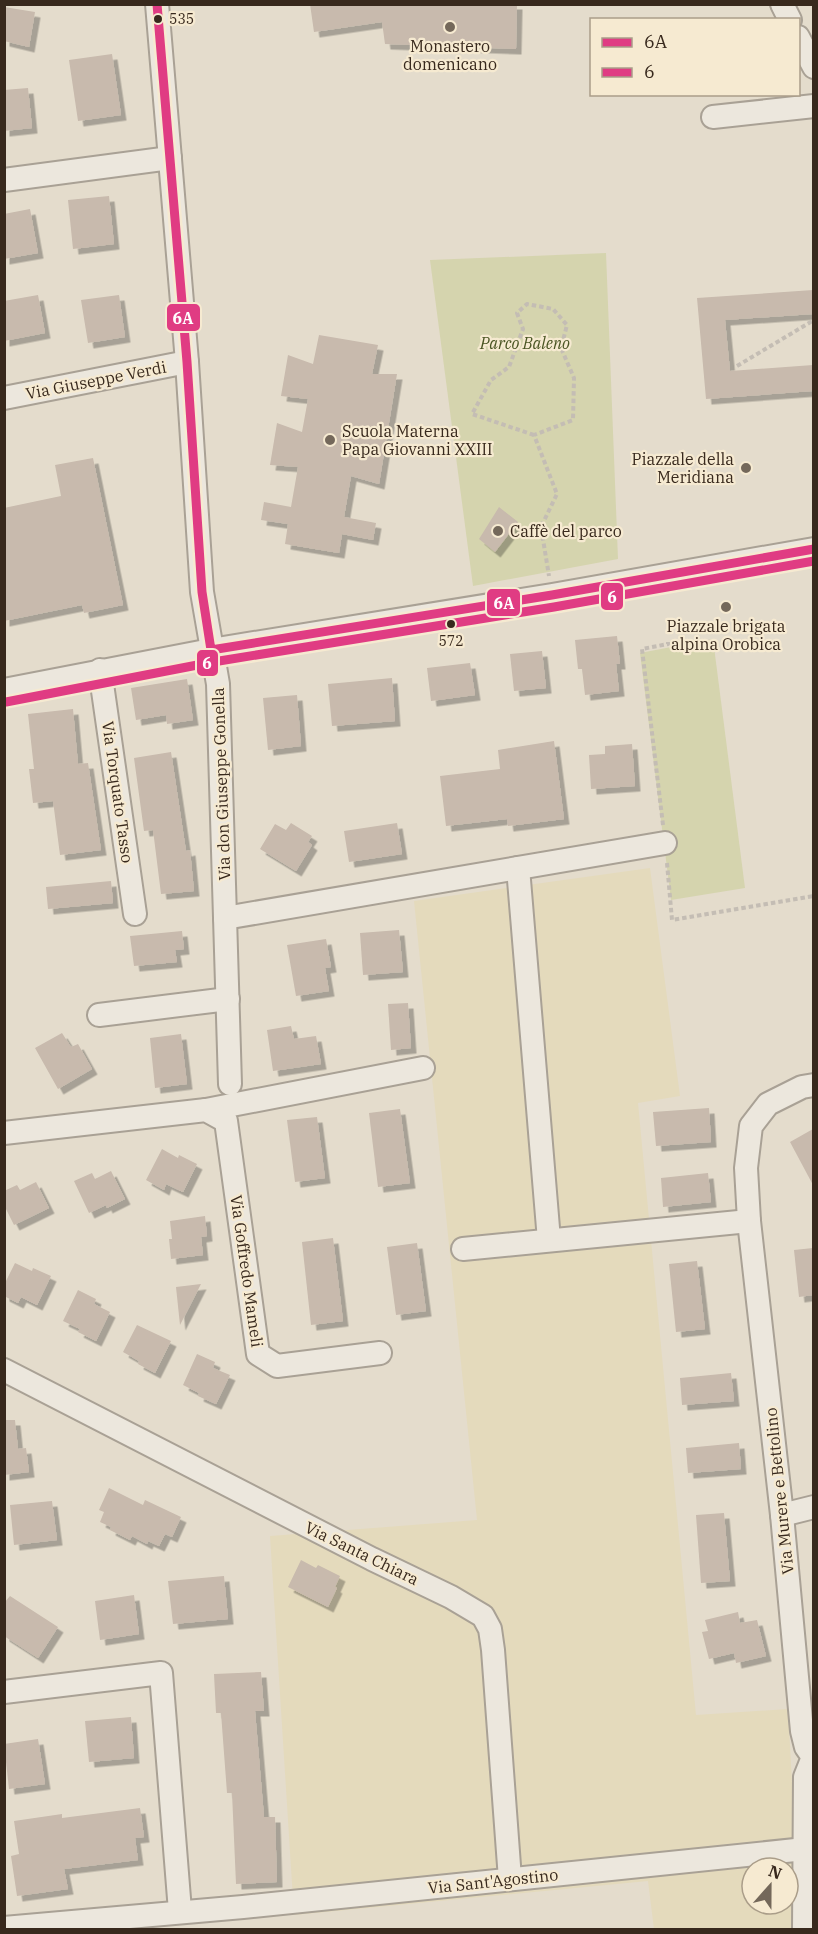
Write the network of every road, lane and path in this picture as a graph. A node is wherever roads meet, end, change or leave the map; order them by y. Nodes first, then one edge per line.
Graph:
1 (157, 4) edge
2 (782, 4) edge
3 (789, 18) edge
4 (800, 41) edge
5 (813, 67) edge
6 (813, 106) edge
7 (713, 117) dead end
8 (170, 158) junction
9 (4, 180) edge
10 (813, 320) edge
11 (187, 362) junction
12 (737, 366) dead end
13 (4, 398) edge
14 (534, 435) junction
15 (813, 549) edge
16 (552, 595) junction
17 (668, 642) dead end
18 (211, 650) junction
19 (100, 670) junction
20 (4, 690) edge
21 (665, 843) junction
22 (519, 868) junction
23 (813, 896) edge
24 (135, 914) dead end
25 (225, 918) junction
26 (228, 999) junction
27 (99, 1015) dead end
28 (423, 1068) dead end
29 (230, 1084) dead end
30 (813, 1085) edge
31 (206, 1110) junction
32 (4, 1133) edge
33 (749, 1221) junction
34 (549, 1240) junction
35 (464, 1249) dead end
36 (380, 1353) dead end
37 (4, 1370) edge
38 (813, 1507) edge
39 (782, 1515) junction
40 (4, 1692) edge
41 (813, 1757) edge
42 (805, 1850) junction
43 (510, 1880) junction
44 (180, 1911) junction
45 (77, 1925) edge
46 (4, 1928) edge
47 (804, 1929) edge

1 - 8 street, Via don Giuseppe Gonella
2 - 3 street
4 - 5 street
6 - 7 street
8 - 9 street
8 - 11 street, Via don Giuseppe Gonella
10 - 12 path
11 - 13 street, Via Giuseppe Verdi
11 - 18 street, Via don Giuseppe Gonella
14 - 14 path
14 - 16 path
15 - 16 street
16 - 18 street
17 - 21 path
18 - 19 street
18 - 25 street, Via don Giuseppe Gonella
19 - 20 street
19 - 24 street, Via Torquato Tasso
21 - 22 street
21 - 23 path
22 - 25 street
22 - 34 street
25 - 26 street, Via don Giuseppe Gonella
26 - 27 street
26 - 29 street, Via don Giuseppe Gonella
28 - 31 street
30 - 33 street, Via Murere e Bettolino
31 - 32 street
31 - 36 street, Via Goffredo Mameli
33 - 34 street
33 - 39 street, Via Murere e Bettolino
34 - 35 street
37 - 43 street, Via Santa Chiara
38 - 39 street
39 - 41 street, Via Murere e Bettolino
40 - 44 street
41 - 42 street, Via Murere e Bettolino
42 - 43 street, Via Sant'Agostino
42 - 47 street, Via Murere e Bettolino
43 - 44 street, Via Sant'Agostino
44 - 45 street, Via Sant'Agostino
45 - 46 street, Via Sant'Agostino

